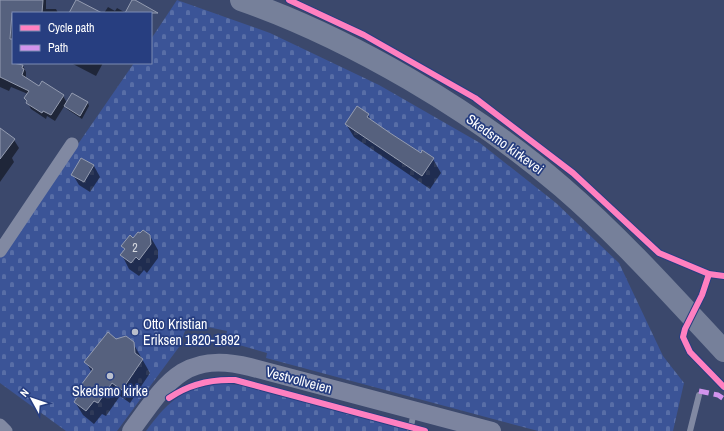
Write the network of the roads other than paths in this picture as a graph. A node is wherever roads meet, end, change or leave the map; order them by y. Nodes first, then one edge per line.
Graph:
1 (240, 0) edge
2 (72, 144) dead end
3 (0, 252) edge
4 (724, 351) edge
5 (699, 395) dead end
6 (415, 410) junction
7 (0, 425) edge
8 (6, 431) edge
9 (131, 431) edge
10 (410, 431) edge
11 (492, 431) edge
12 (690, 431) edge

1 - 4 highway, Skedsmo kirkevei
2 - 3 street
5 - 12 lane
6 - 9 street, Vestvollveien
6 - 10 lane
6 - 11 street, Vestvollveien
7 - 8 street

